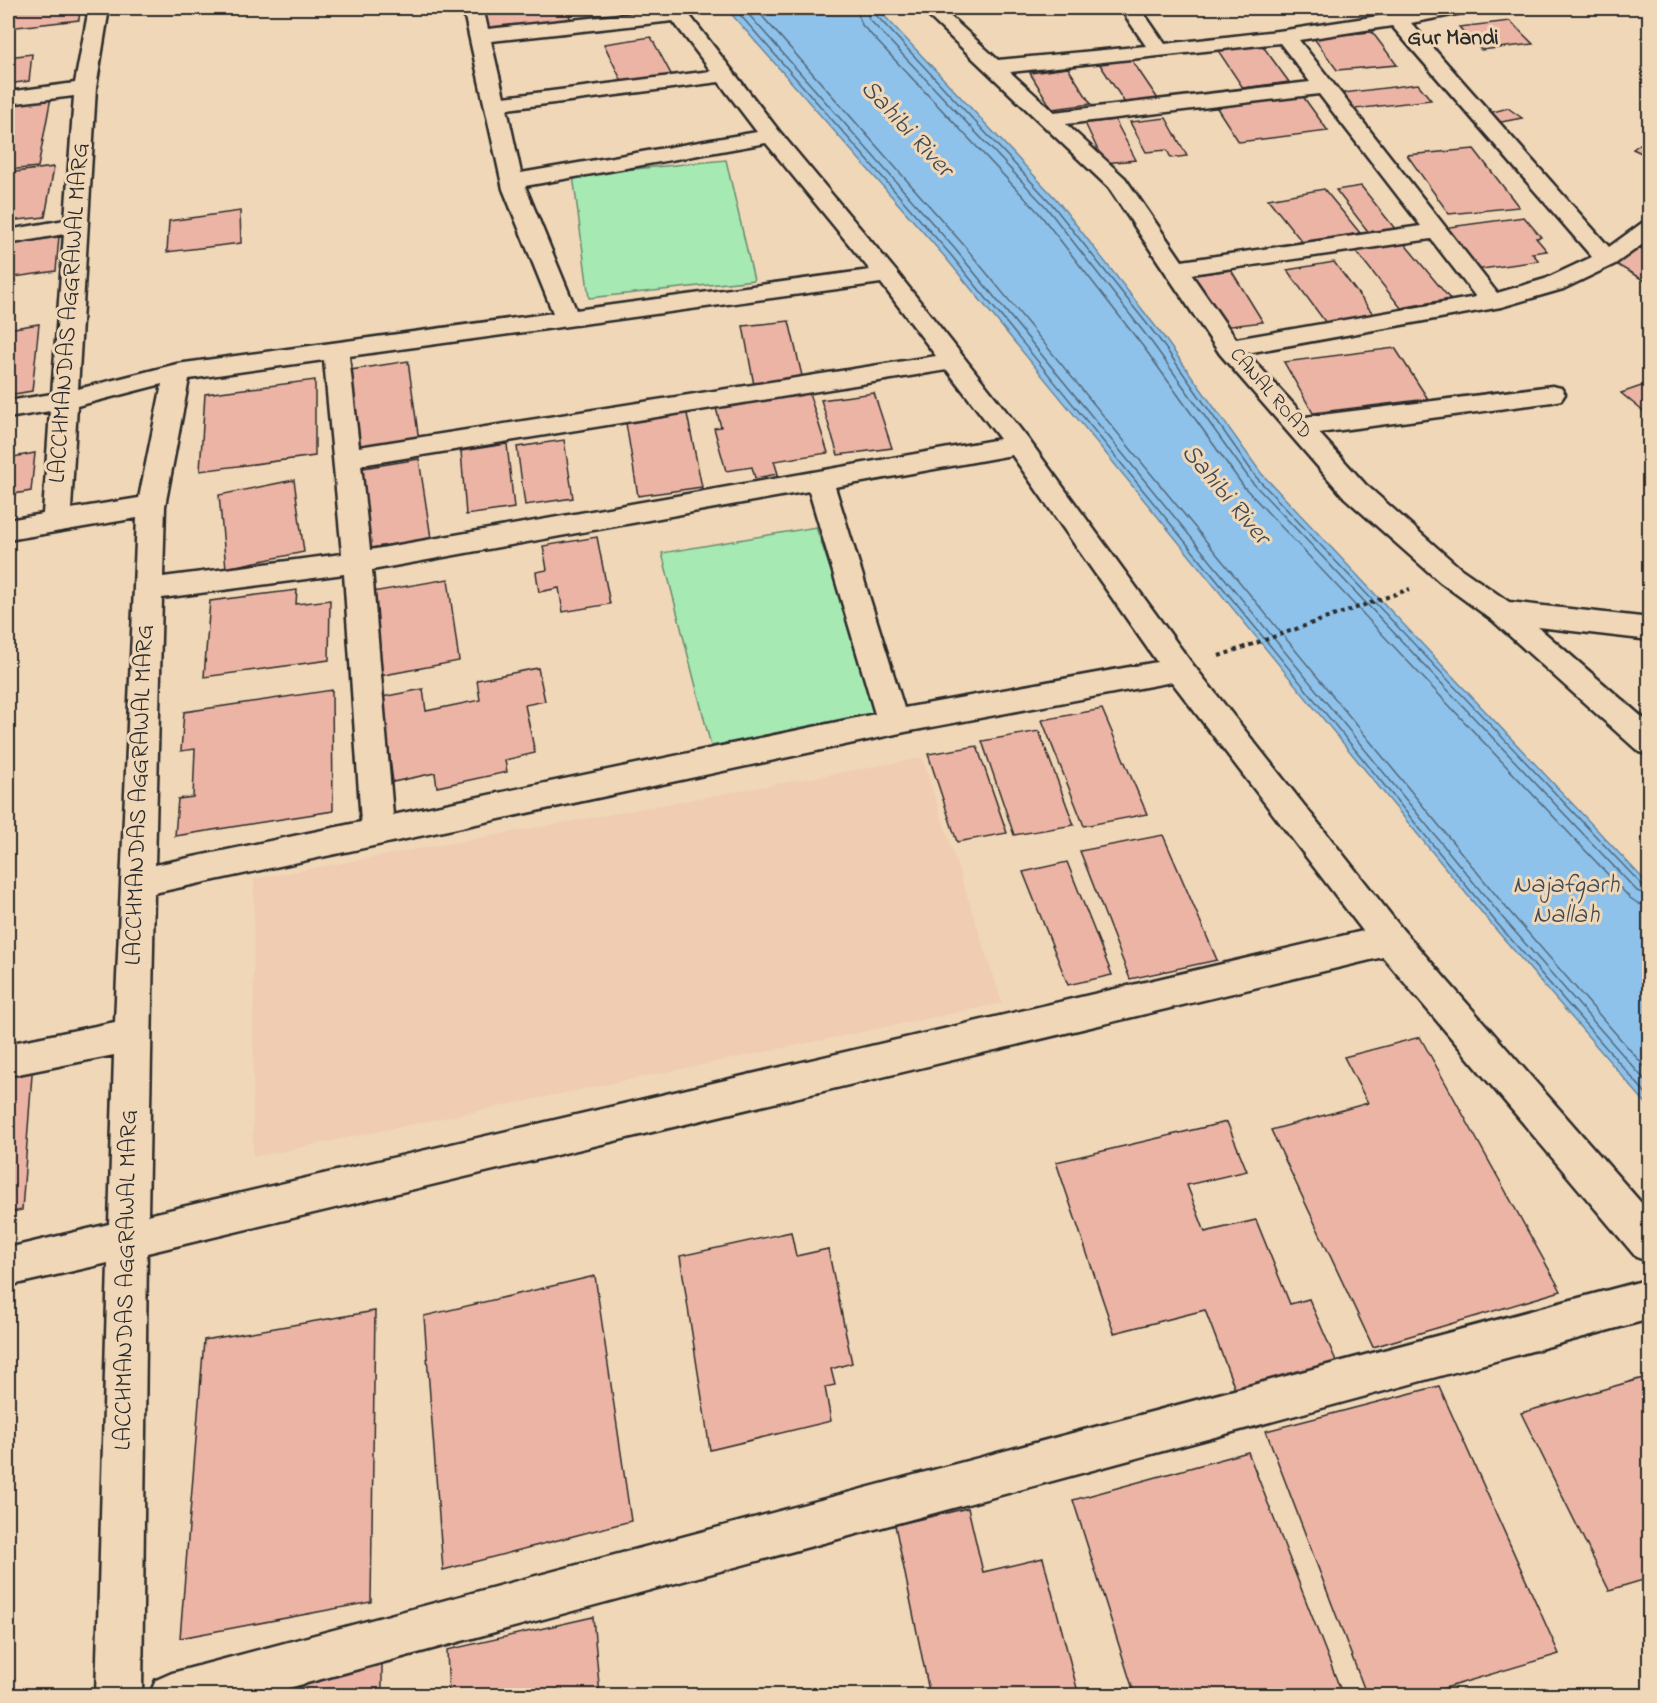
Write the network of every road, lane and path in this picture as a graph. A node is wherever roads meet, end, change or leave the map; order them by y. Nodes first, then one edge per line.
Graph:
1 (99, 8) edge
2 (473, 8) edge
3 (930, 8) edge
4 (1130, 8) edge
5 (1460, 8) edge
6 (677, 11) edge
7 (1397, 20) junction
8 (480, 36) junction
9 (1286, 37) junction
10 (1159, 50) junction
11 (994, 67) junction
12 (725, 75) junction
13 (1324, 87) junction
14 (85, 88) junction
15 (8, 98) edge
16 (495, 104) junction
17 (1051, 119) junction
18 (771, 136) junction
19 (512, 181) junction
20 (76, 225) junction
21 (1650, 228) edge
22 (1436, 231) junction
23 (8, 237) edge
24 (1607, 259) junction
25 (1176, 269) junction
26 (887, 275) junction
27 (1492, 302) junction
28 (568, 319) junction
29 (1229, 348) junction
30 (336, 351) junction
31 (954, 361) junction
32 (177, 372) junction
33 (1552, 394) dead end
34 (63, 401) junction
35 (8, 409) edge
36 (1298, 428) junction
37 (1019, 445) junction
38 (345, 458) junction
39 (819, 480) junction
40 (151, 506) junction
41 (56, 521) junction
42 (8, 530) edge
43 (357, 562) junction
44 (147, 590) junction
45 (1387, 598) dead end
46 (1502, 612) junction
47 (1650, 629) edge
48 (1223, 654) dead end
49 (1179, 669) junction
50 (893, 723) junction
51 (1650, 743) edge
52 (378, 832) junction
53 (136, 883) junction
54 (1390, 940) junction
55 (132, 1035) junction
56 (8, 1060) edge
57 (127, 1240) junction
58 (1650, 1243) edge
59 (8, 1267) edge
60 (1650, 1299) edge
61 (119, 1695) edge
62 (172, 1695) edge

1 - 14 street, LACCHMANDAS AGGRAWAL MARG
2 - 8 street
3 - 11 street, CANAL ROAD
4 - 10 street
5 - 7 street
6 - 8 street
6 - 12 street
7 - 9 street
7 - 24 street
8 - 16 street
9 - 10 street
9 - 13 street
10 - 11 street
11 - 17 street, CANAL ROAD
12 - 16 street
12 - 18 street
13 - 17 street
13 - 22 street
14 - 15 street
14 - 20 street, LACCHMANDAS AGGRAWAL MARG
16 - 19 street
17 - 25 street, CANAL ROAD
18 - 19 street
18 - 26 street
19 - 28 street
20 - 23 street
20 - 34 street, LACCHMANDAS AGGRAWAL MARG
21 - 24 street
22 - 25 street
22 - 27 street
24 - 27 street
25 - 29 street, CANAL ROAD
26 - 28 street
26 - 31 street
27 - 29 street
28 - 30 street
29 - 36 street, CANAL ROAD
30 - 32 street
30 - 38 street
31 - 37 street
31 - 38 street
32 - 34 street
32 - 40 street
33 - 36 street
34 - 35 street
34 - 41 street, LACCHMANDAS AGGRAWAL MARG
36 - 46 street, CANAL ROAD
37 - 39 street
37 - 49 street
38 - 43 street
39 - 43 street
39 - 50 street
40 - 41 street, LACCHMANDAS AGGRAWAL MARG
40 - 44 street, LACCHMANDAS AGGRAWAL MARG
41 - 42 street
43 - 44 street
43 - 52 street
44 - 53 street, LACCHMANDAS AGGRAWAL MARG
45 - 48 path
46 - 47 street
46 - 51 street, CANAL ROAD
49 - 50 street
49 - 54 street
50 - 52 street
52 - 53 street
53 - 55 street, LACCHMANDAS AGGRAWAL MARG
54 - 57 street
54 - 58 street
55 - 56 street
55 - 57 street, LACCHMANDAS AGGRAWAL MARG
57 - 59 street
57 - 61 street, LACCHMANDAS AGGRAWAL MARG
60 - 62 street

